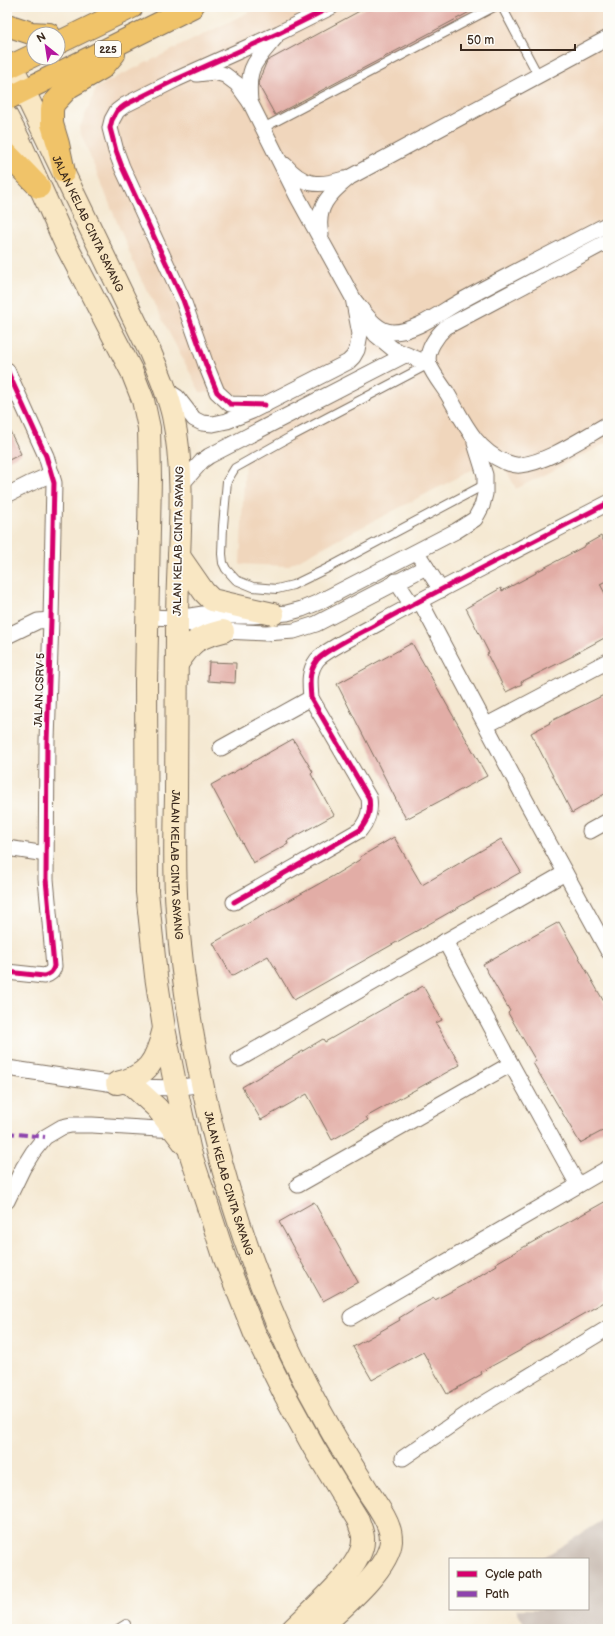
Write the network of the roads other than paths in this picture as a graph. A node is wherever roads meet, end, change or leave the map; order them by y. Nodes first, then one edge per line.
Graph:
1 (132, 7) edge
2 (192, 7) edge
3 (331, 7) edge
4 (494, 7) edge
5 (502, 7) edge
6 (7, 25) edge
7 (85, 29) junction
8 (26, 31) edge
9 (66, 32) edge
10 (279, 33) junction
11 (66, 38) edge
12 (608, 39) edge
13 (126, 40) junction
14 (26, 59) edge
15 (10, 67) edge
16 (538, 75) junction
17 (177, 79) junction
18 (15, 95) edge
19 (250, 102) junction
20 (7, 117) edge
21 (262, 128) junction
22 (7, 154) edge
23 (276, 155) junction
24 (64, 172) junction
25 (350, 177) junction
26 (39, 187) junction
27 (608, 224) edge
28 (608, 241) edge
29 (322, 242) junction
30 (353, 298) junction
31 (405, 355) junction
32 (429, 364) junction
33 (7, 370) edge
34 (165, 389) junction
35 (265, 405) junction
36 (608, 424) edge
37 (472, 435) junction
38 (52, 474) junction
39 (486, 484) junction
40 (180, 486) junction
41 (7, 495) edge
42 (608, 503) edge
43 (417, 551) junction
44 (179, 556) junction
45 (426, 567) junction
46 (396, 581) junction
47 (440, 590) junction
48 (416, 603) junction
49 (273, 614) junction
50 (147, 617) junction
51 (176, 618) junction
52 (52, 620) junction
53 (223, 631) junction
54 (7, 636) edge
55 (608, 661) edge
56 (177, 664) junction
57 (311, 698) junction
58 (487, 725) junction
59 (221, 748) dead end
60 (608, 821) edge
61 (590, 831) dead end
62 (7, 848) edge
63 (46, 854) junction
64 (565, 873) junction
65 (234, 902) dead end
66 (445, 941) junction
67 (608, 951) edge
68 (7, 972) edge
69 (164, 1028) junction
70 (239, 1059) dead end
71 (510, 1064) junction
72 (7, 1068) edge
73 (202, 1084) junction
74 (125, 1085) junction
75 (176, 1088) junction
76 (175, 1130) junction
77 (190, 1152) junction
78 (608, 1168) edge
79 (298, 1185) dead end
80 (578, 1186) junction
81 (7, 1202) edge
82 (351, 1317) dead end
83 (608, 1328) edge
84 (403, 1458) dead end
85 (126, 1624) dead end
86 (118, 1629) edge
87 (293, 1629) edge
88 (319, 1629) edge

1 - 7 highway, 225
2 - 13 highway, 225
3 - 10 street
4 - 21 lane
5 - 16 lane
6 - 8 highway
7 - 9 highway
7 - 11 highway, 225
10 - 17 street
10 - 19 street
12 - 16 street
13 - 18 highway, 225
13 - 24 highway
14 - 15 highway
15 - 18 main road, JALAN KELAB CINTA SAYANG
16 - 25 street
17 - 19 street
17 - 35 street
18 - 24 main road, JALAN KELAB CINTA SAYANG
19 - 21 street
20 - 26 main road
21 - 23 street
22 - 26 highway
23 - 25 street
23 - 29 street
24 - 34 main road, JALAN KELAB CINTA SAYANG
25 - 29 street
26 - 50 main road
27 - 30 street
28 - 32 street
29 - 30 street
30 - 31 street
30 - 35 street
31 - 32 street
31 - 40 street
32 - 37 street
32 - 39 lane
33 - 38 street, JALAN CSRV 5
34 - 35 street
34 - 40 main road, JALAN KELAB CINTA SAYANG
36 - 37 street
37 - 39 street
38 - 41 street
38 - 52 street, JALAN CSRV 5
39 - 43 street
40 - 44 main road, JALAN KELAB CINTA SAYANG
42 - 47 street
43 - 45 street
43 - 49 street
44 - 49 main road
44 - 51 main road, JALAN KELAB CINTA SAYANG
45 - 46 street
45 - 47 street
46 - 48 street
46 - 53 street
47 - 48 street
48 - 57 street
48 - 58 street
49 - 51 street
50 - 51 street
50 - 69 main road
51 - 53 street
51 - 56 main road, JALAN KELAB CINTA SAYANG
52 - 54 street
52 - 63 street, JALAN CSRV 5
53 - 56 main road
55 - 58 street
56 - 73 main road, JALAN KELAB CINTA SAYANG
57 - 59 street
57 - 65 street
58 - 64 street
60 - 61 street
62 - 63 street
63 - 68 street, JALAN CSRV 5
64 - 66 street
64 - 67 street
66 - 70 street
66 - 71 street
69 - 74 main road
69 - 75 main road
71 - 79 street
71 - 80 street
72 - 74 street
73 - 75 street
73 - 88 main road, JALAN KELAB CINTA SAYANG
74 - 75 street
74 - 76 main road
75 - 77 main road
76 - 77 main road
76 - 81 street
77 - 87 main road
78 - 80 street
80 - 82 street
83 - 84 street
85 - 86 lane

